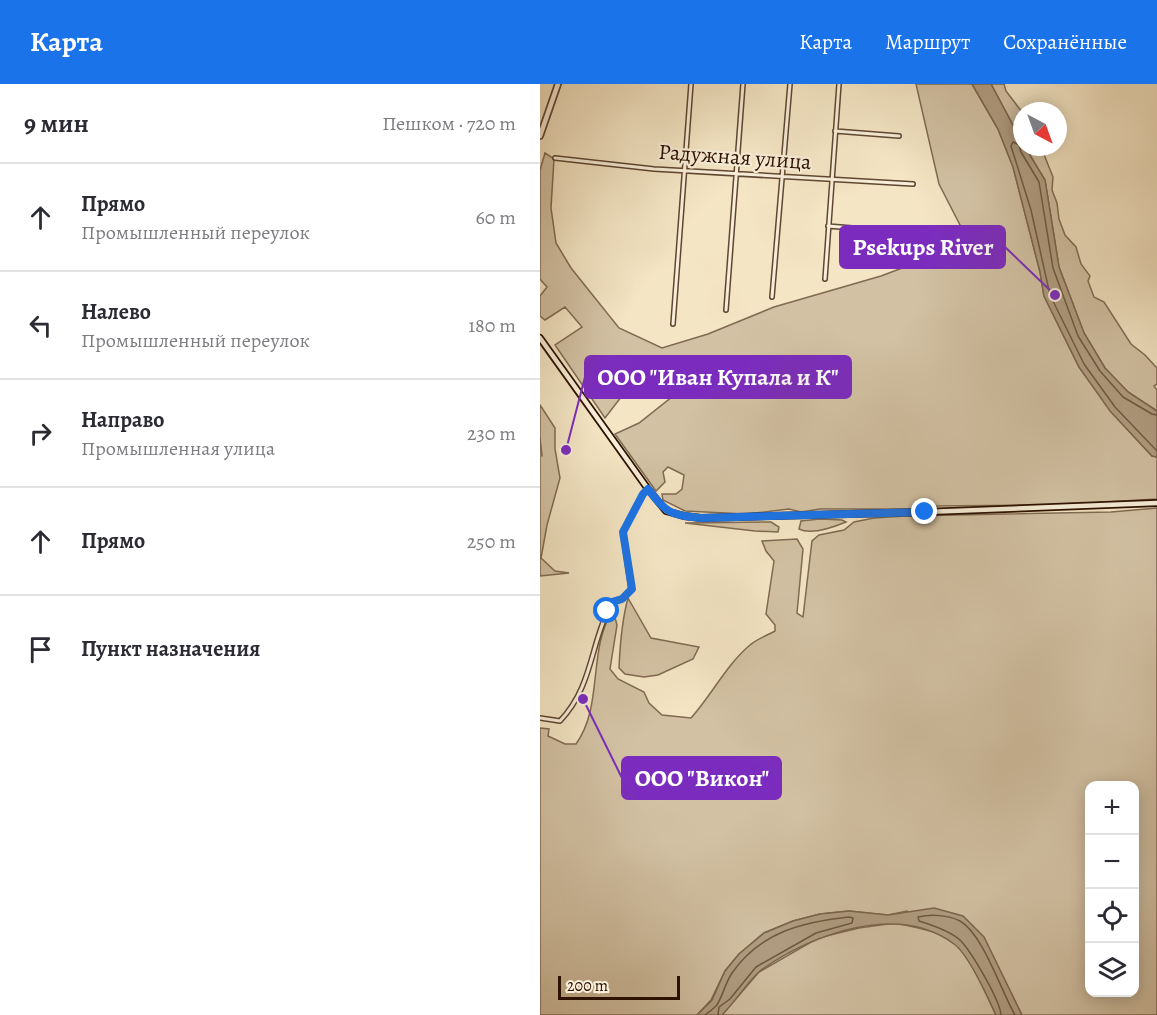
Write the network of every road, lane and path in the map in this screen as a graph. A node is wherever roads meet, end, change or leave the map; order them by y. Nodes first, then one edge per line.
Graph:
1 (558, 84) edge
2 (691, 84) edge
3 (743, 84) edge
4 (790, 84) edge
5 (839, 84) edge
6 (835, 131) junction
7 (540, 136) edge
8 (899, 136) dead end
9 (555, 158) dead end
10 (685, 170) junction
11 (735, 174) junction
12 (783, 177) junction
13 (831, 180) junction
14 (913, 184) dead end
15 (828, 226) junction
16 (925, 234) dead end
17 (825, 279) dead end
18 (772, 297) dead end
19 (726, 310) dead end
20 (673, 324) dead end
21 (540, 338) edge
22 (648, 489) junction
23 (1157, 503) edge
24 (540, 718) edge

1 - 7 main road
2 - 10 street
3 - 11 street
4 - 12 street
5 - 6 street
6 - 8 street
6 - 13 street
9 - 10 street, Радужная улица
10 - 11 street, Радужная улица
10 - 20 street
11 - 12 street, Радужная улица
11 - 19 street
12 - 13 street, Радужная улица
12 - 18 street
13 - 14 street, Радужная улица
13 - 15 street
15 - 16 street
15 - 17 street
21 - 22 main road
22 - 23 main road
22 - 24 street

